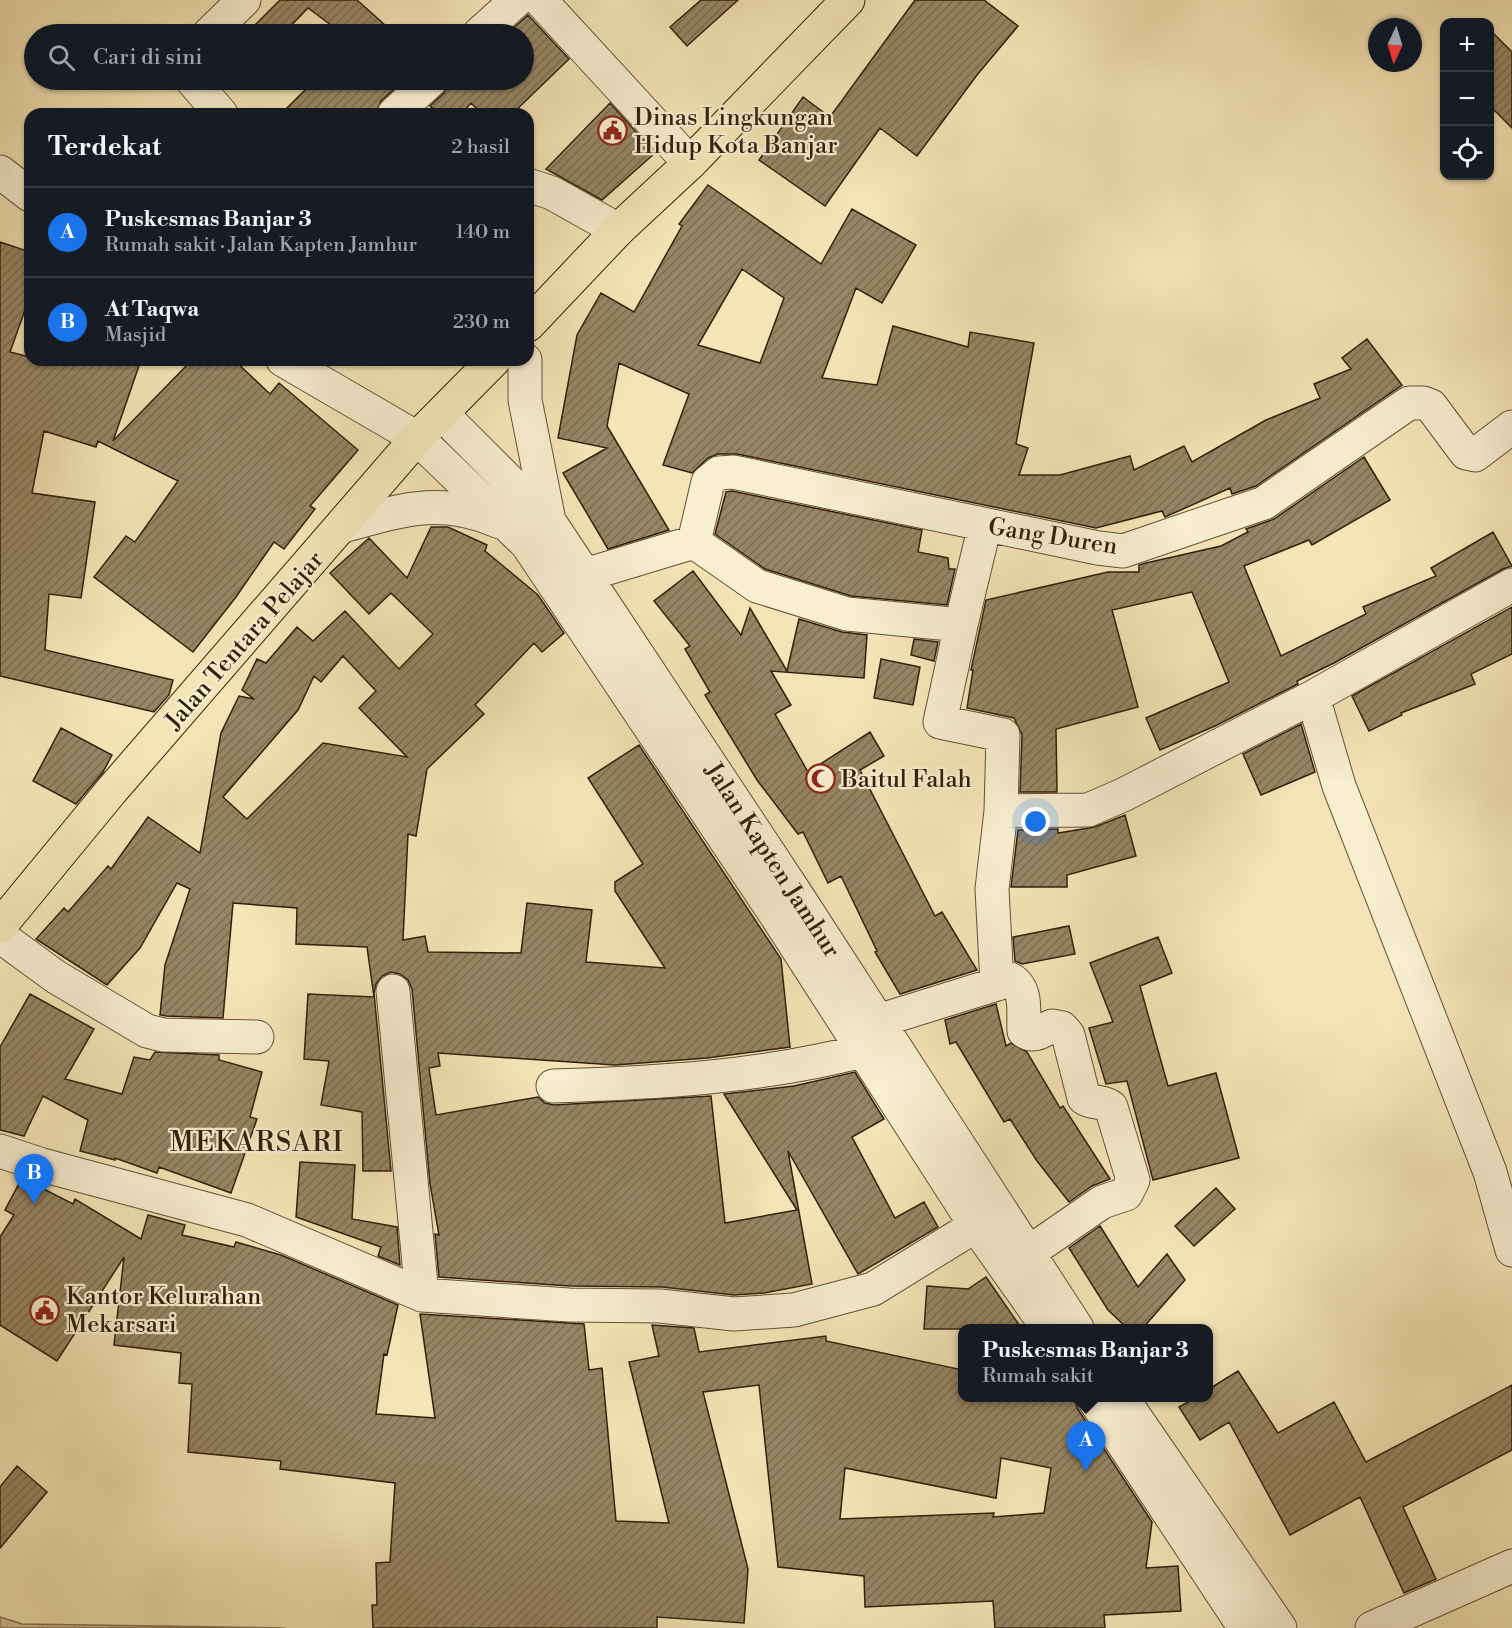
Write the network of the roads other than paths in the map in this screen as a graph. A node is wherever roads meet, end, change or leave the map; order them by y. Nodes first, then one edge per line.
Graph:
1 (244, 0) edge
2 (517, 0) edge
3 (540, 0) edge
4 (848, 0) edge
5 (219, 24) edge
6 (490, 24) edge
7 (201, 90) edge
8 (420, 90) edge
9 (216, 108) edge
10 (401, 108) edge
11 (690, 163) junction
12 (0, 172) edge
13 (534, 187) edge
14 (24, 190) edge
15 (618, 230) junction
16 (534, 319) edge
17 (293, 366) edge
18 (488, 366) edge
19 (525, 366) edge
20 (442, 414) junction
21 (1511, 429) edge
22 (417, 438) junction
23 (985, 525) junction
24 (343, 526) junction
25 (538, 532) junction
26 (694, 542) junction
27 (585, 575) junction
28 (1512, 585) edge
29 (961, 625) junction
30 (1313, 697) junction
31 (1001, 811) junction
32 (745, 842) junction
33 (0, 926) edge
34 (0, 936) edge
35 (997, 984) junction
36 (393, 991) dead end
37 (878, 1021) junction
38 (257, 1037) dead end
39 (862, 1051) junction
40 (553, 1086) dead end
41 (0, 1150) edge
42 (988, 1218) junction
43 (1512, 1250) edge
44 (1028, 1253) junction
45 (422, 1295) junction
46 (1045, 1324) edge
47 (1074, 1324) edge
48 (1096, 1402) edge
49 (1125, 1402) edge
50 (1512, 1566) edge
51 (1245, 1628) edge
52 (1280, 1628) edge
53 (1372, 1628) edge

1 - 5 street
2 - 6 street
3 - 11 street
4 - 11 main road
7 - 9 street
8 - 10 street
11 - 15 main road
12 - 14 street
13 - 15 street
15 - 16 main road
17 - 22 street, Jalan Kapten Jamhur
18 - 20 main road, Jalan Tentara Pelajar
19 - 25 street
20 - 22 main road, Jalan Tentara Pelajar
20 - 25 street, Jalan Kapten Jamhur
21 - 23 street, Gang Duren
22 - 24 main road, Jalan Tentara Pelajar
22 - 25 street, Jalan Kapten Jamhur
23 - 26 street, Gang Duren
23 - 29 street
24 - 25 street
24 - 33 main road, Jalan Tentara Pelajar
25 - 27 street, Jalan Kapten Jamhur
25 - 32 street, Jalan Kapten Jamhur
26 - 27 street
26 - 29 street
27 - 32 street, Jalan Kapten Jamhur
28 - 30 street
29 - 31 street
30 - 31 street
30 - 43 street
31 - 35 street
32 - 37 street, Jalan Kapten Jamhur
32 - 39 street, Jalan Kapten Jamhur
34 - 38 street
35 - 37 street
35 - 44 street
36 - 45 street
37 - 42 street, Jalan Kapten Jamhur
39 - 40 street
39 - 42 street, Jalan Kapten Jamhur
41 - 45 street
42 - 44 street, Jalan Kapten Jamhur
42 - 45 street
42 - 46 street, Jalan Kapten Jamhur
44 - 47 street, Jalan Kapten Jamhur
48 - 51 street
49 - 52 street
50 - 53 street

